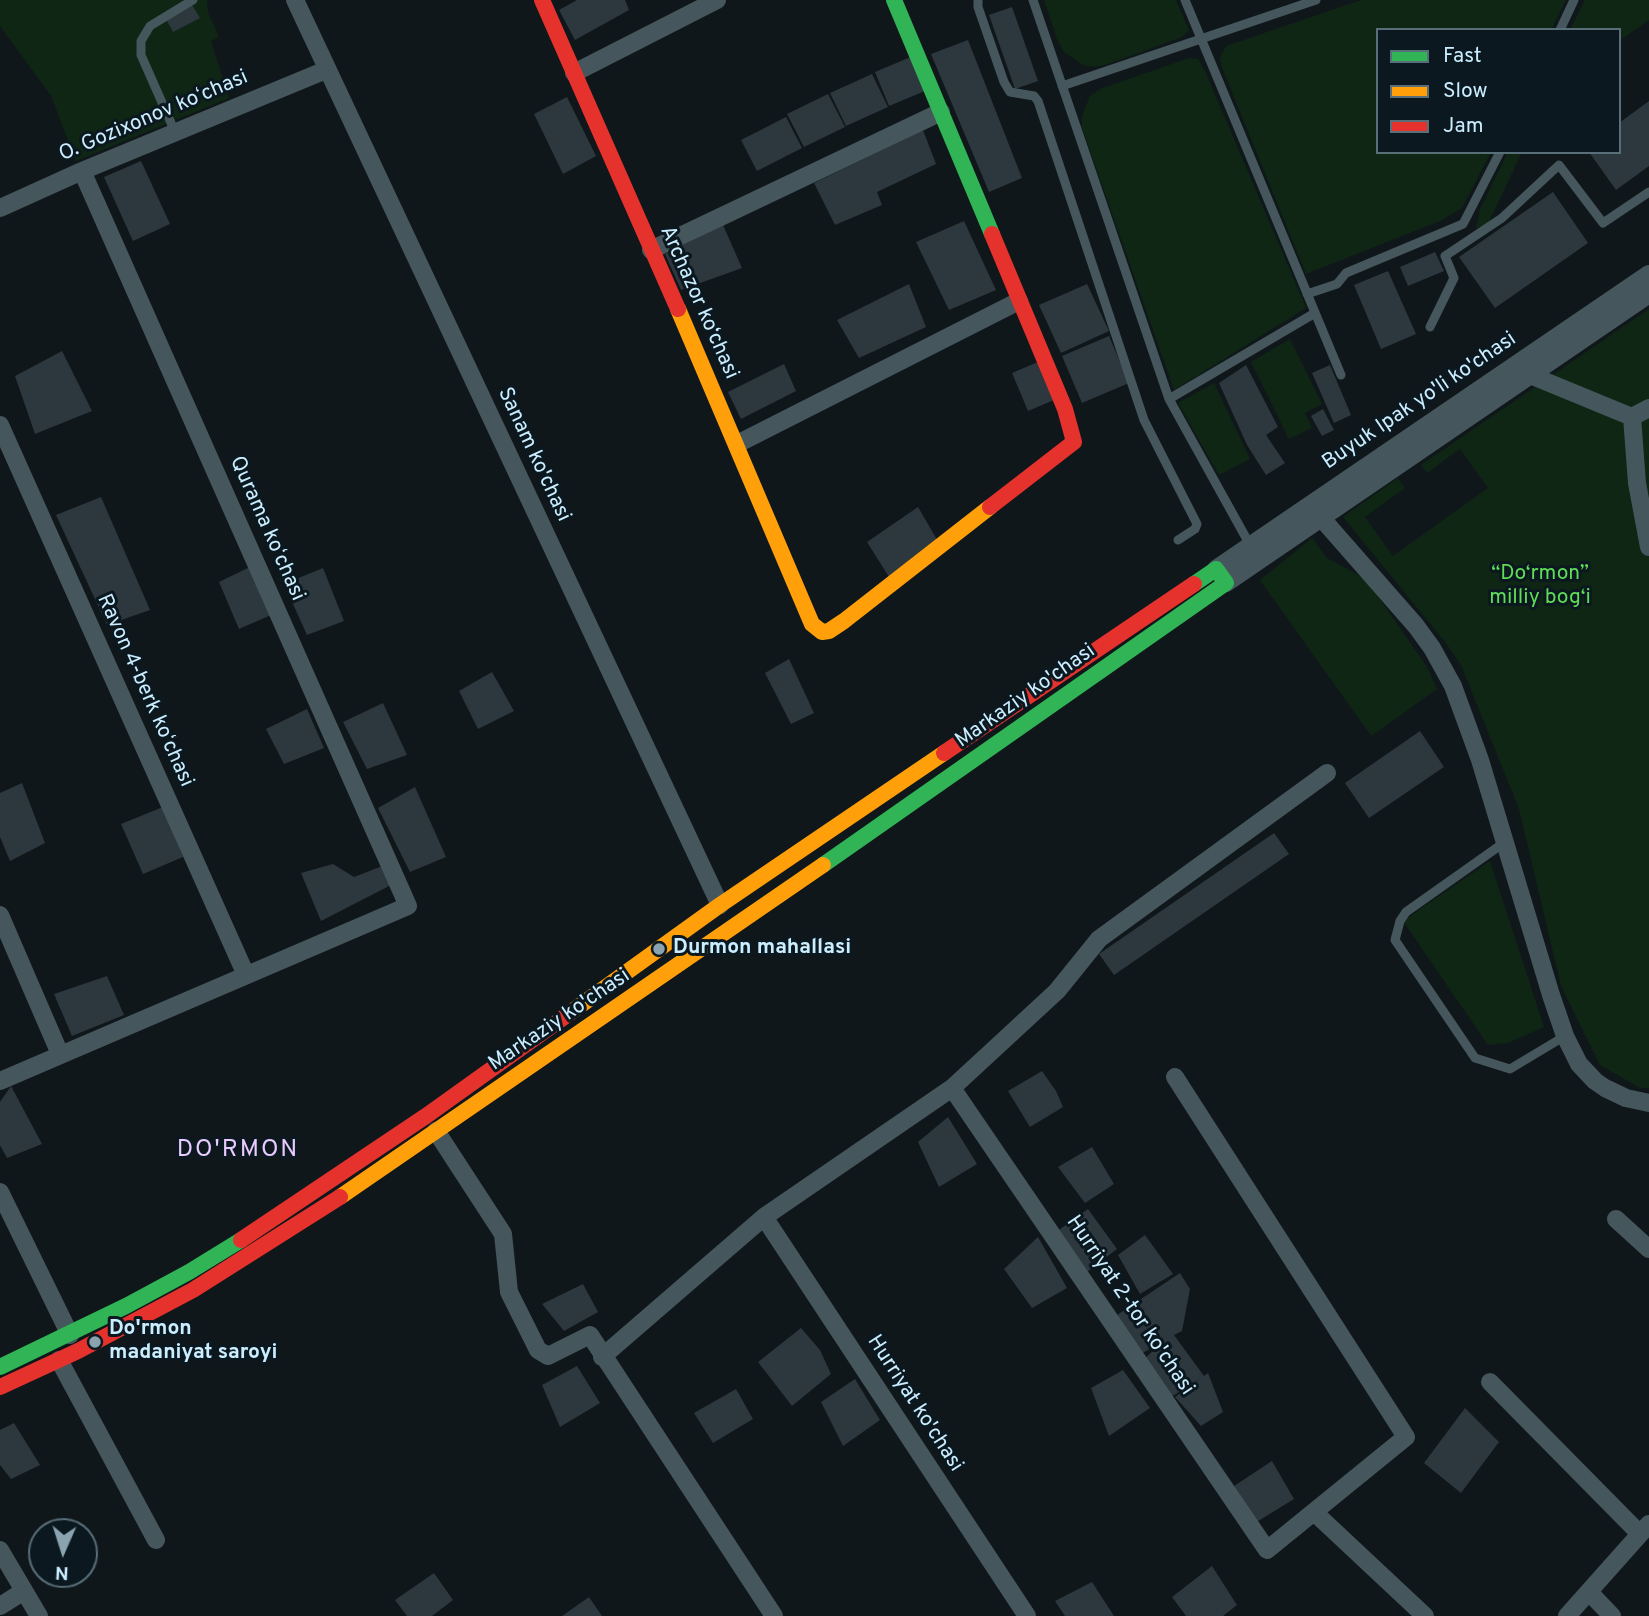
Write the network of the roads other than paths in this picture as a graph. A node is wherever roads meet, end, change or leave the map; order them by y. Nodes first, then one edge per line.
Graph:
1 (193, 0) edge
2 (295, 0) edge
3 (542, 0) edge
4 (717, 0) edge
5 (894, 0) edge
6 (978, 0) edge
7 (1033, 0) edge
8 (1185, 0) edge
9 (1316, 0) edge
10 (1574, 0) edge
11 (1561, 28) edge
12 (1202, 39) junction
13 (326, 70) junction
14 (574, 73) junction
15 (1062, 86) junction
16 (941, 112) junction
17 (175, 132) junction
18 (1499, 154) edge
19 (82, 171) junction
20 (1649, 192) edge
21 (0, 208) edge
22 (651, 250) junction
23 (1649, 274) edge
24 (1307, 294) junction
25 (1649, 294) edge
26 (1019, 301) junction
27 (1315, 313) junction
28 (1430, 327) dead end
29 (1525, 369) junction
30 (1341, 375) dead end
31 (1169, 399) junction
32 (1649, 408) edge
33 (1632, 417) junction
34 (0, 425) edge
35 (737, 444) junction
36 (1315, 511) junction
37 (1178, 540) dead end
38 (1250, 545) junction
39 (1649, 547) edge
40 (1221, 576) junction
41 (1326, 773) dead end
42 (881, 796) junction
43 (893, 816) junction
44 (1505, 842) junction
45 (720, 905) junction
46 (0, 915) edge
47 (734, 928) junction
48 (246, 975) junction
49 (1565, 1036) junction
50 (60, 1054) junction
51 (1175, 1077) dead end
52 (0, 1081) edge
53 (953, 1088) junction
54 (1649, 1103) edge
55 (426, 1116) junction
56 (436, 1131) junction
57 (0, 1192) edge
58 (764, 1217) junction
59 (1616, 1219) dead end
60 (1649, 1249) edge
61 (74, 1343) junction
62 (55, 1352) junction
63 (602, 1357) junction
64 (0, 1367) edge
65 (1490, 1382) dead end
66 (0, 1387) edge
67 (1315, 1513) junction
68 (1645, 1529) edge
69 (156, 1540) dead end
70 (0, 1550) edge
71 (24, 1591) junction
72 (1589, 1592) junction
73 (0, 1605) edge
74 (39, 1616) edge
75 (774, 1616) edge
76 (1027, 1616) edge
77 (1425, 1616) edge
78 (1567, 1616) edge
79 (1612, 1616) edge

1 - 17 lane
2 - 13 street, Sanam ko'chasi
3 - 14 street, Archazor ko‘chasi
4 - 14 street
5 - 16 street
6 - 37 lane
7 - 15 lane
8 - 12 lane
9 - 12 lane
10 - 11 lane
12 - 15 lane
12 - 24 lane
13 - 17 street, O. Gozixonov koʻchasi
13 - 45 street, Sanam ko'chasi
14 - 22 street, Archazor ko‘chasi
15 - 31 lane
16 - 22 street
16 - 26 street
17 - 19 street, O. Gozixonov koʻchasi
18 - 24 lane
19 - 21 street, O. Gozixonov koʻchasi
19 - 48 street, Qurama koʻchasi
20 - 28 lane
22 - 35 street, Archazor ko‘chasi
23 - 29 street, Buyuk Ipak yo'li ko'chasi
24 - 27 lane
25 - 29 street, Buyuk Ipak yo'li ko'chasi
26 - 35 street
26 - 35 street, Archazor ko‘chasi
27 - 30 lane
27 - 31 lane
29 - 33 street
29 - 36 street, Buyuk Ipak yo'li ko'chasi
31 - 38 lane
32 - 33 street
33 - 39 street
34 - 48 street, Ravon 4-berk koʻchasi
36 - 38 street, Buyuk Ipak yo'li ko'chasi
36 - 40 street, Buyuk Ipak yo'li ko'chasi
36 - 44 street
38 - 40 street, Buyuk Ipak yo'li ko'chasi
40 - 42 street, Markaziy ko'chasi
40 - 43 street, Markaziy ko'chasi
41 - 53 street
42 - 43 street
42 - 45 street, Markaziy ko'chasi
43 - 47 street, Markaziy ko'chasi
44 - 49 street
44 - 49 lane
45 - 47 street, Sanam ko'chasi
45 - 55 street, Markaziy ko'chasi
46 - 50 street
47 - 56 street, Markaziy ko'chasi
48 - 50 street
49 - 54 street
50 - 52 street
51 - 67 street
53 - 58 street
53 - 67 street, Hurriyat 2-tor ko'chasi
55 - 56 street
55 - 61 street, Markaziy ko'chasi
56 - 61 street, Markaziy ko'chasi
56 - 63 street
57 - 61 street
58 - 63 street
58 - 76 street, Hurriyat ko'chasi
59 - 60 street
61 - 62 street, Markaziy ko'chasi
62 - 64 street, Markaziy ko'chasi
62 - 66 street, Markaziy ko'chasi
62 - 69 street
63 - 75 street
65 - 68 street
67 - 77 street
68 - 72 street
70 - 71 street
71 - 73 street
71 - 74 street
72 - 78 street
72 - 79 street

